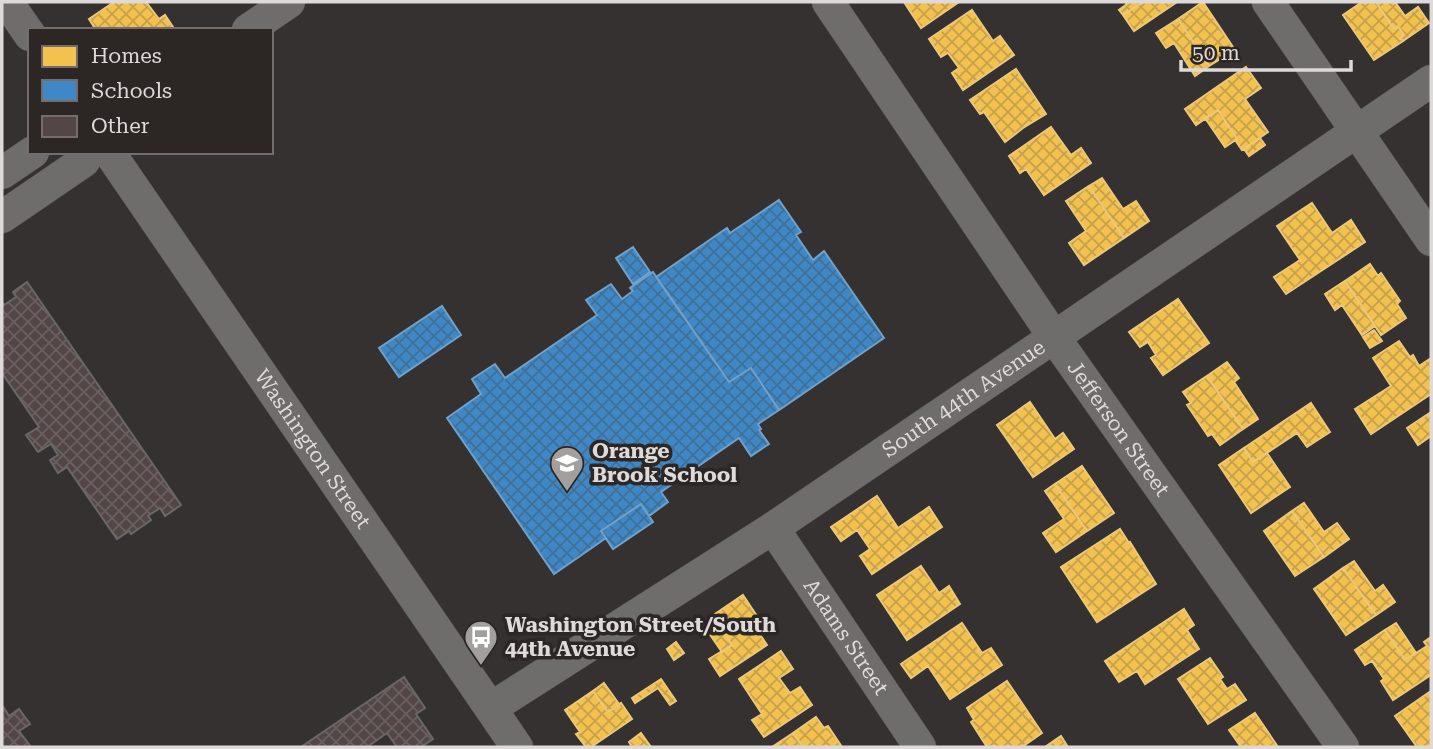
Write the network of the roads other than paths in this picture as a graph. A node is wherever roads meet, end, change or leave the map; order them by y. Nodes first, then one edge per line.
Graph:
1 (7, 2) edge
2 (289, 2) edge
3 (828, 2) edge
4 (1268, 2) edge
5 (251, 28) edge
6 (28, 32) edge
7 (1431, 81) edge
8 (1357, 132) junction
9 (30, 154) edge
10 (88, 154) edge
11 (111, 154) edge
12 (2, 173) edge
13 (2, 217) edge
14 (1431, 240) edge
15 (1054, 337) junction
16 (773, 528) junction
17 (491, 709) junction
18 (506, 743) edge
19 (920, 747) edge
20 (1343, 747) edge

1 - 6 street
2 - 5 street
3 - 15 street, Jefferson Street
4 - 8 street
7 - 8 street, South 44th Avenue
8 - 14 street
8 - 15 street, South 44th Avenue
9 - 12 street
10 - 13 street
11 - 17 street, Washington Street
15 - 16 street, South 44th Avenue
15 - 20 street, Jefferson Street
16 - 17 street, South 44th Avenue
16 - 19 street, Adams Street
17 - 18 street, Washington Street

